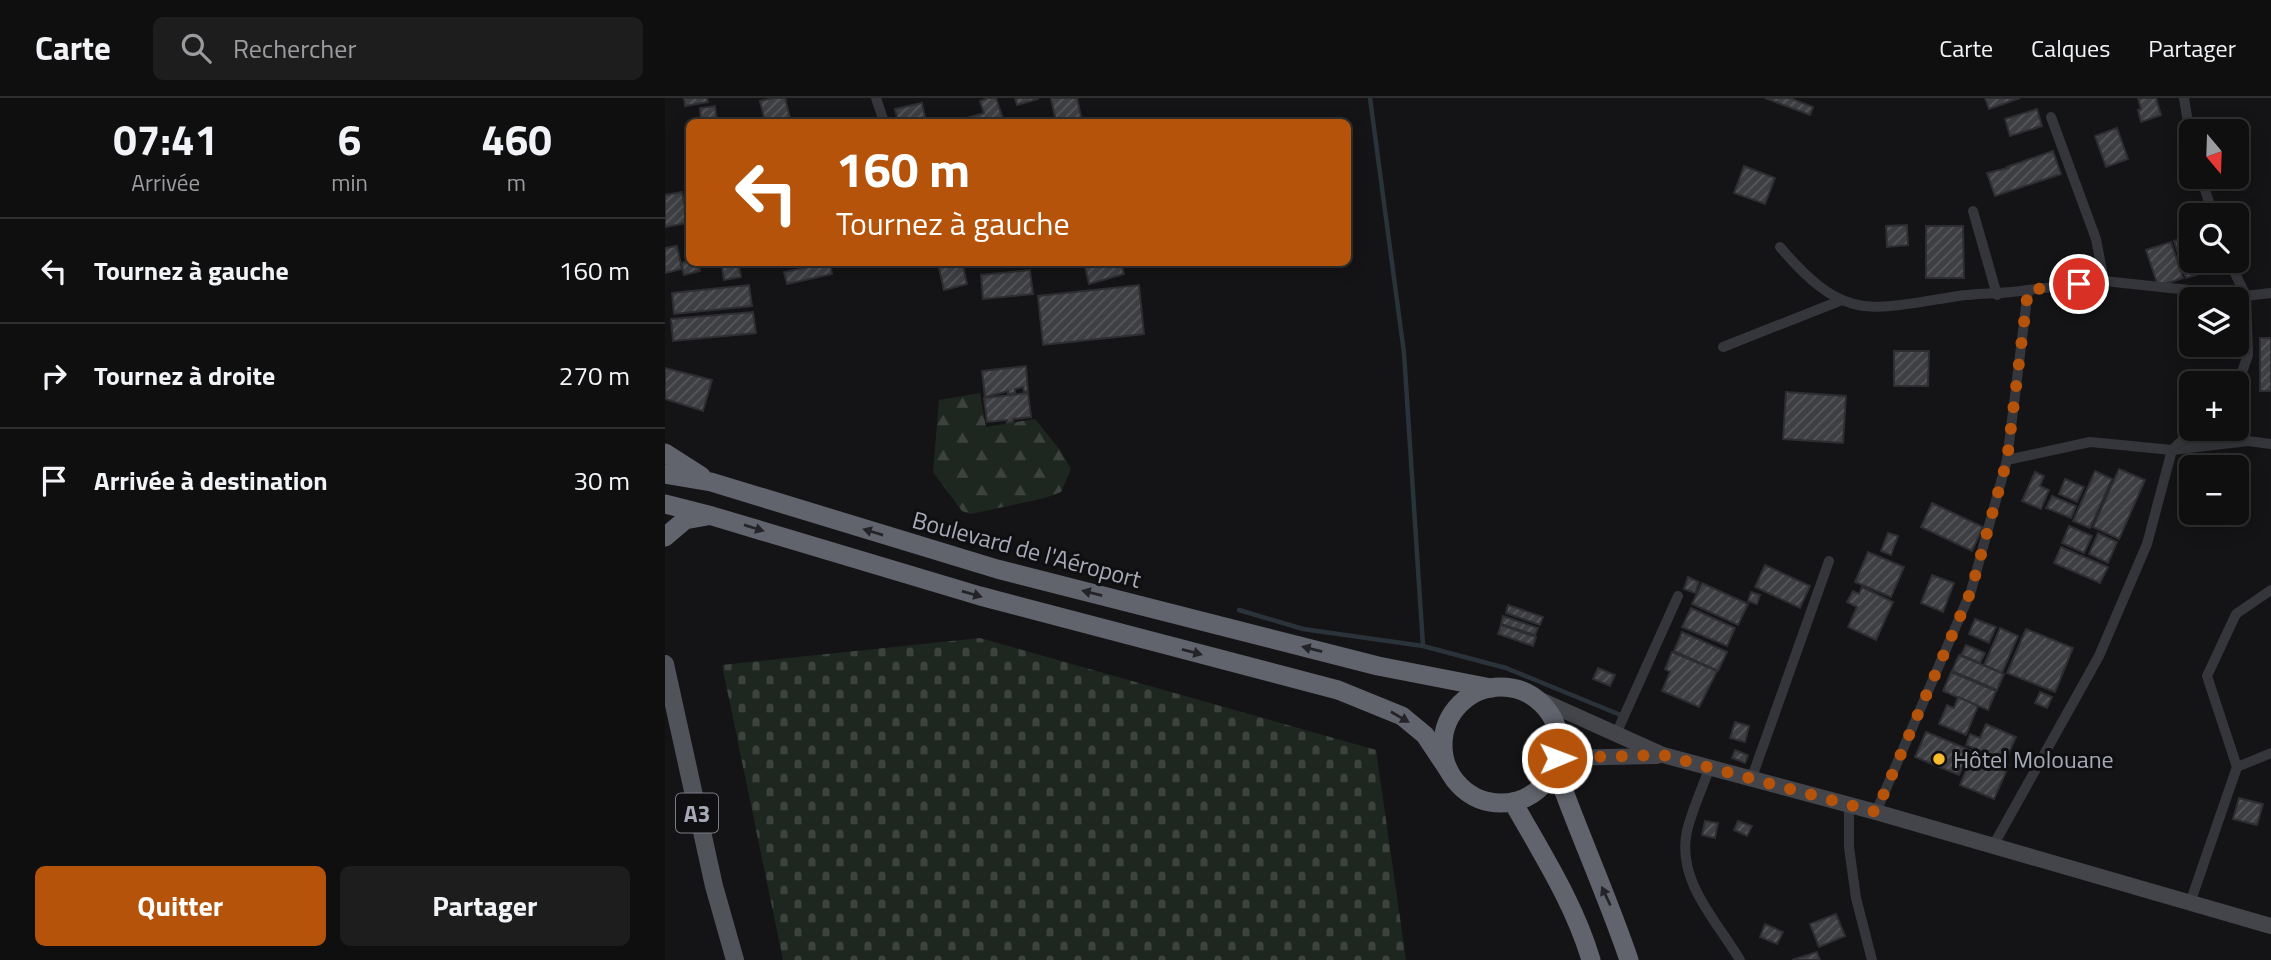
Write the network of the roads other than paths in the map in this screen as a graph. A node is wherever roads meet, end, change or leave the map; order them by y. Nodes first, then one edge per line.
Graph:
1 (876, 98) edge
2 (2183, 98) edge
3 (2050, 117) dead end
4 (883, 119) edge
5 (2187, 119) edge
6 (1973, 211) dead end
7 (1780, 247) dead end
8 (2104, 281) junction
9 (2179, 289) edge
10 (2028, 290) junction
11 (2271, 293) edge
12 (1997, 295) junction
13 (2249, 296) edge
14 (1842, 300) junction
15 (1723, 347) dead end
16 (2181, 441) edge
17 (2271, 444) edge
18 (2172, 450) junction
19 (665, 453) edge
20 (2007, 460) junction
21 (665, 474) edge
22 (711, 482) junction
23 (665, 504) edge
24 (712, 516) junction
25 (665, 537) edge
26 (1829, 561) dead end
27 (2271, 590) edge
28 (1678, 596) dead end
29 (665, 664) edge
30 (1490, 688) junction
31 (1536, 698) junction
32 (1616, 734) junction
33 (2271, 753) edge
34 (1663, 755) junction
35 (1556, 763) junction
36 (2237, 767) junction
37 (1709, 769) junction
38 (1449, 771) junction
39 (1751, 780) junction
40 (1513, 802) junction
41 (1849, 805) junction
42 (1876, 812) junction
43 (1993, 846) junction
44 (2190, 903) junction
45 (2271, 926) edge
46 (735, 960) edge
47 (1591, 960) edge
48 (1629, 960) edge
49 (1740, 960) edge
50 (1872, 960) edge

1 - 4 street
2 - 5 street
3 - 8 street
6 - 12 street
7 - 14 street
8 - 9 street
8 - 10 street
10 - 12 street
10 - 20 street
11 - 13 street
12 - 14 street
14 - 15 street
16 - 18 street
17 - 18 street
18 - 20 street
18 - 43 street
19 - 22 highway
20 - 42 street
21 - 22 highway, Boulevard de l'Aéroport
30 -> 22 highway, Boulevard de l'Aéroport
23 - 24 highway
24 - 25 highway
24 -> 38 highway
26 - 39 street
27 - 36 street
28 - 32 street
29 - 46 main road, A3
30 - 31 highway
30 - 38 highway
31 - 32 street
31 - 35 highway
32 - 34 street
33 - 36 street
34 - 35 street
34 - 37 street
35 - 40 highway
48 -> 35 highway
36 - 44 street
37 - 39 street
37 - 49 street
38 - 40 highway
39 - 41 street
40 - 47 highway
41 - 42 street
41 - 50 street
42 - 43 street
43 - 44 street
44 - 45 street

